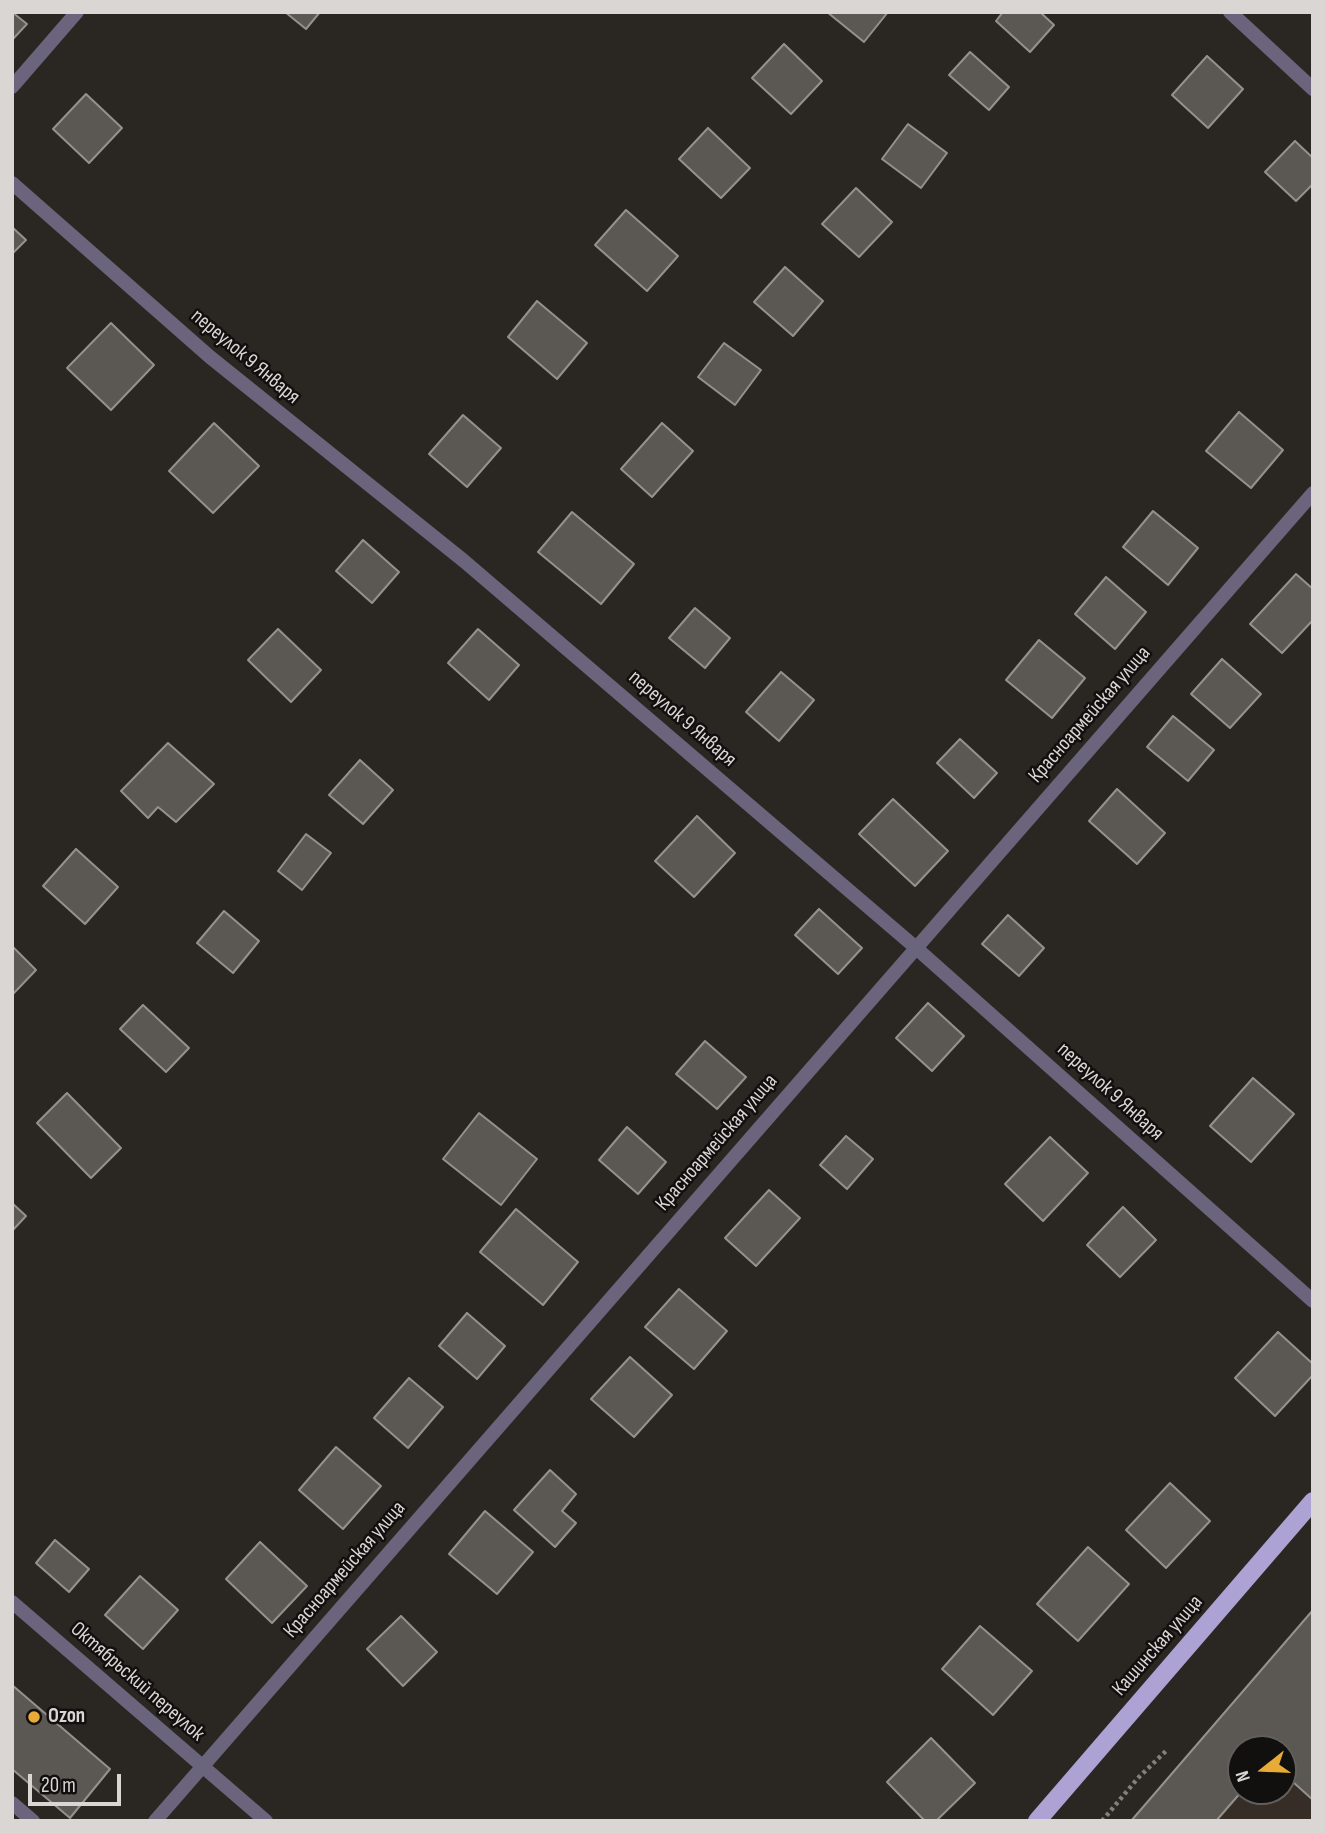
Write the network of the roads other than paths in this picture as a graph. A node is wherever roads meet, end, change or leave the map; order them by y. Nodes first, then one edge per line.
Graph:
1 (77, 12) edge
2 (1230, 12) edge
3 (12, 87) edge
4 (1313, 89) edge
5 (12, 183) edge
6 (1313, 493) edge
7 (915, 947) junction
8 (1313, 1301) edge
9 (1313, 1501) edge
10 (12, 1602) edge
11 (203, 1766) junction
12 (12, 1803) edge
13 (33, 1821) edge
14 (155, 1821) edge
15 (266, 1821) edge
16 (1037, 1821) edge

1 - 3 street
2 - 4 street
5 - 7 street, переулок 9 Января
6 - 7 street, Красноармейская улица
7 - 8 street, переулок 9 Января
7 - 11 street, Красноармейская улица
9 - 16 main road, Кашинская улица
10 - 11 street, Октябрьский переулок
11 - 14 street, Красноармейская улица
11 - 15 street, Октябрьский переулок
12 - 13 street

